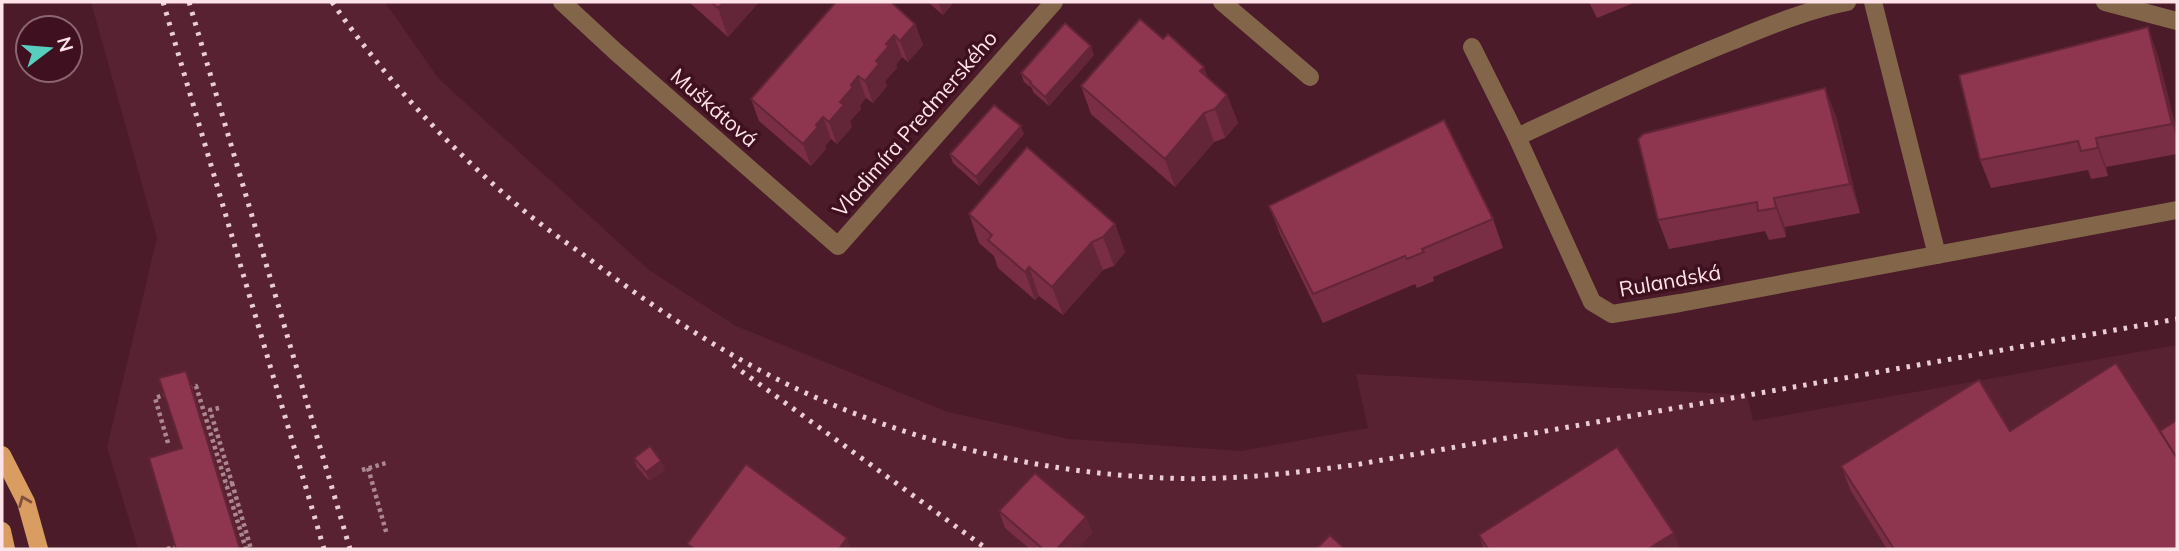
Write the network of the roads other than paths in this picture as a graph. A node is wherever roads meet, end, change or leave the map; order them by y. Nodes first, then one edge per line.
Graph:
1 (562, 2) edge
2 (1054, 2) edge
3 (1222, 2) edge
4 (1847, 2) edge
5 (1872, 2) edge
6 (2105, 2) edge
7 (2177, 21) edge
8 (1472, 47) dead end
9 (1310, 77) dead end
10 (1517, 137) junction
11 (2177, 210) edge
12 (838, 246) joint
13 (1937, 255) junction
14 (2, 455) edge
15 (2, 531) edge
16 (6, 549) edge
17 (39, 549) edge

1 - 12 street, Muškátová
2 - 12 street, Vladimíra Predmerského
3 - 9 street
4 - 10 street
5 - 13 street
6 - 7 street
8 - 10 street, Rulandská
10 - 13 street, Rulandská
11 - 13 street, Rulandská
17 -> 14 main road
15 - 16 main road

